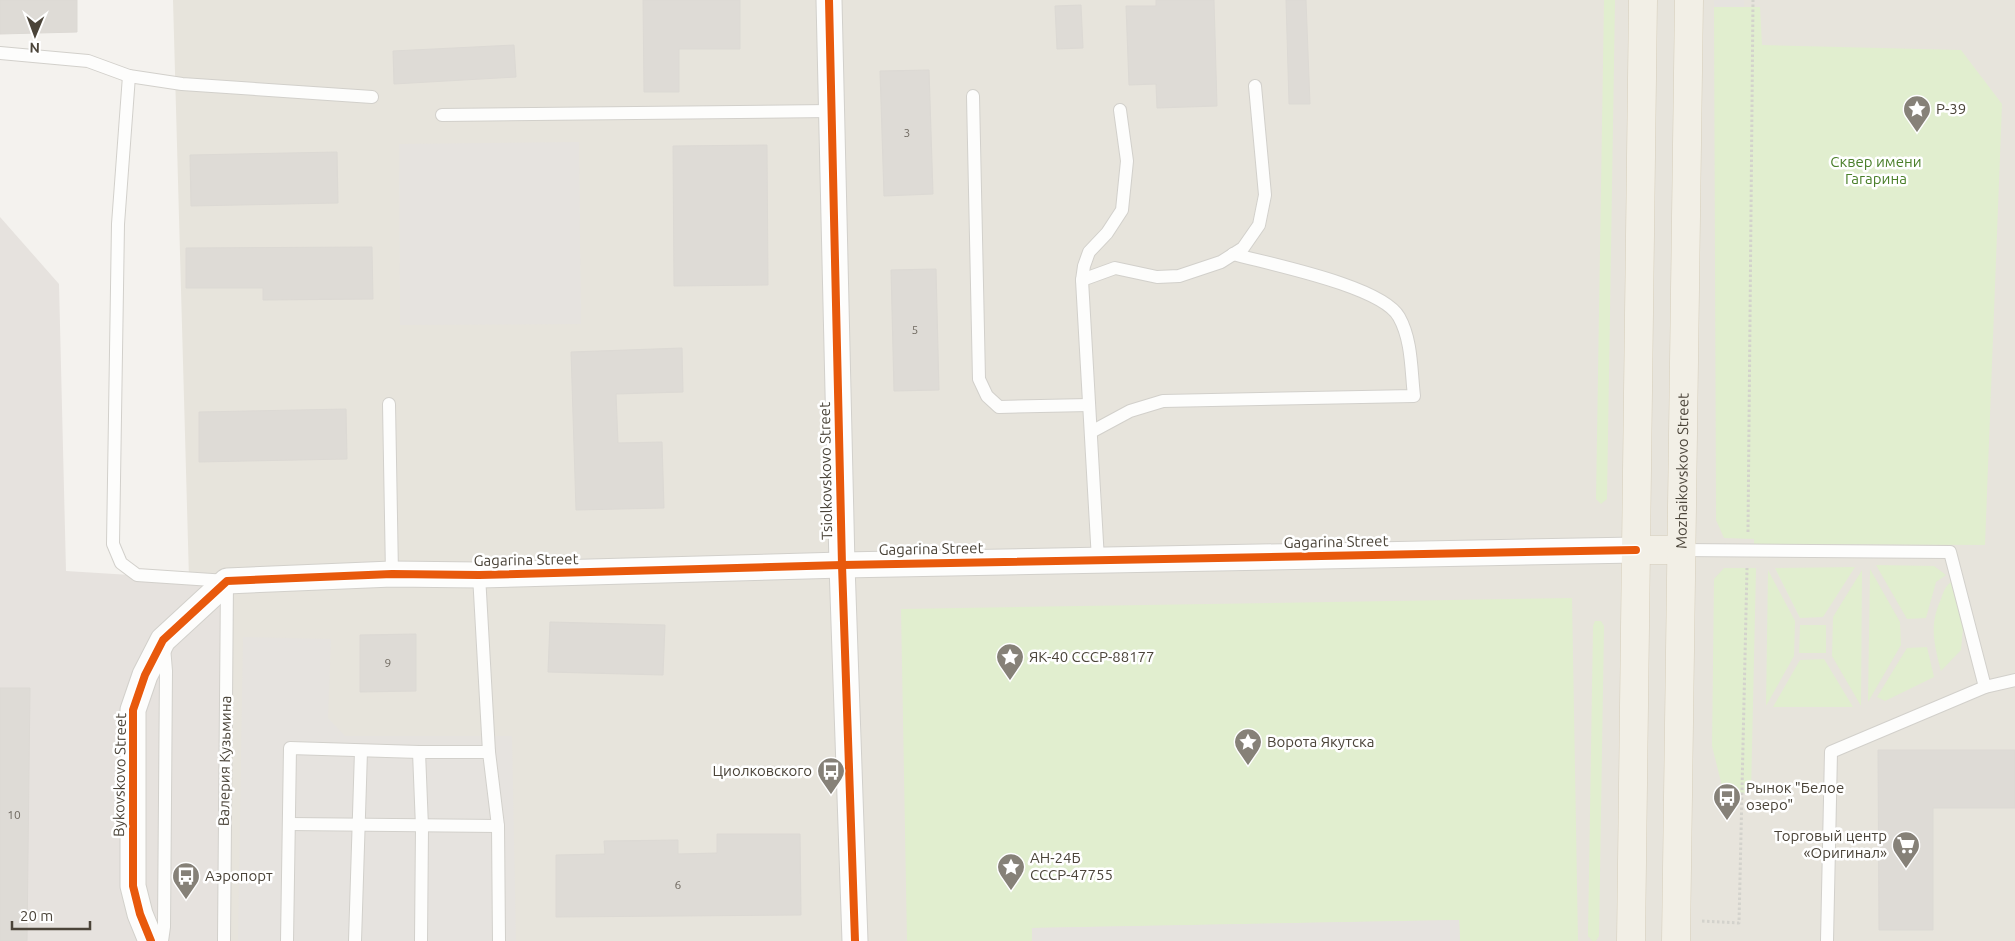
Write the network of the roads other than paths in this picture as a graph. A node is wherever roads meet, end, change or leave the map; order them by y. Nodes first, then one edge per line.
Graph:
1 (829, 0) edge
2 (1643, 0) edge
3 (1689, 0) edge
4 (0, 54) edge
5 (129, 76) junction
6 (1255, 86) dead end
7 (972, 96) dead end
8 (372, 97) dead end
9 (830, 110) junction
10 (1120, 110) dead end
11 (442, 115) dead end
12 (1233, 254) junction
13 (1082, 280) junction
14 (389, 404) dead end
15 (1090, 405) junction
16 (1091, 432) junction
17 (1636, 550) junction
18 (1681, 550) junction
19 (1098, 560) junction
20 (842, 565) junction
21 (392, 574) junction
22 (479, 575) junction
23 (227, 581) junction
24 (163, 640) junction
25 (2015, 680) edge
26 (1985, 687) junction
27 (361, 751) junction
28 (419, 752) junction
29 (489, 752) junction
30 (289, 824) junction
31 (498, 826) junction
32 (422, 827) junction
33 (1676, 930) edge
34 (151, 941) edge
35 (162, 941) edge
36 (224, 941) edge
37 (287, 941) edge
38 (355, 941) edge
39 (421, 941) edge
40 (499, 941) edge
41 (854, 941) edge
42 (1631, 941) edge
43 (1827, 941) edge

1 - 9 street, Tsiolkovskovo Street
2 - 17 main road
3 - 18 main road, Mozhaikovskovo Street
4 - 5 lane
5 - 8 lane
5 - 23 lane
6 - 12 lane
7 - 15 lane
9 - 11 lane
9 - 20 street, Tsiolkovskovo Street
10 - 13 lane
12 - 13 lane
12 - 16 lane
13 - 15 lane
14 - 21 lane
15 - 16 lane
16 - 19 lane
17 - 18 main road, Gagarina Street
17 - 19 street, Gagarina Street
17 - 42 main road
18 - 26 lane
18 - 33 main road, Mozhaikovskovo Street
19 - 20 street, Gagarina Street
20 - 22 street, Gagarina Street
20 - 41 street, Tsiolkovskovo Street
21 - 22 street, Gagarina Street
21 - 23 street, Gagarina Street
22 - 29 lane
23 - 24 street, Bykovskovo Street
23 - 36 lane, Валерия Кузьмина
24 - 34 street, Bykovskovo Street
24 - 35 lane
25 - 26 lane
26 - 43 lane
27 - 28 lane
27 - 30 lane
27 - 38 lane
28 - 29 lane
28 - 32 lane
29 - 31 lane
30 - 32 lane
30 - 37 lane
31 - 32 lane
31 - 40 lane
32 - 39 lane

